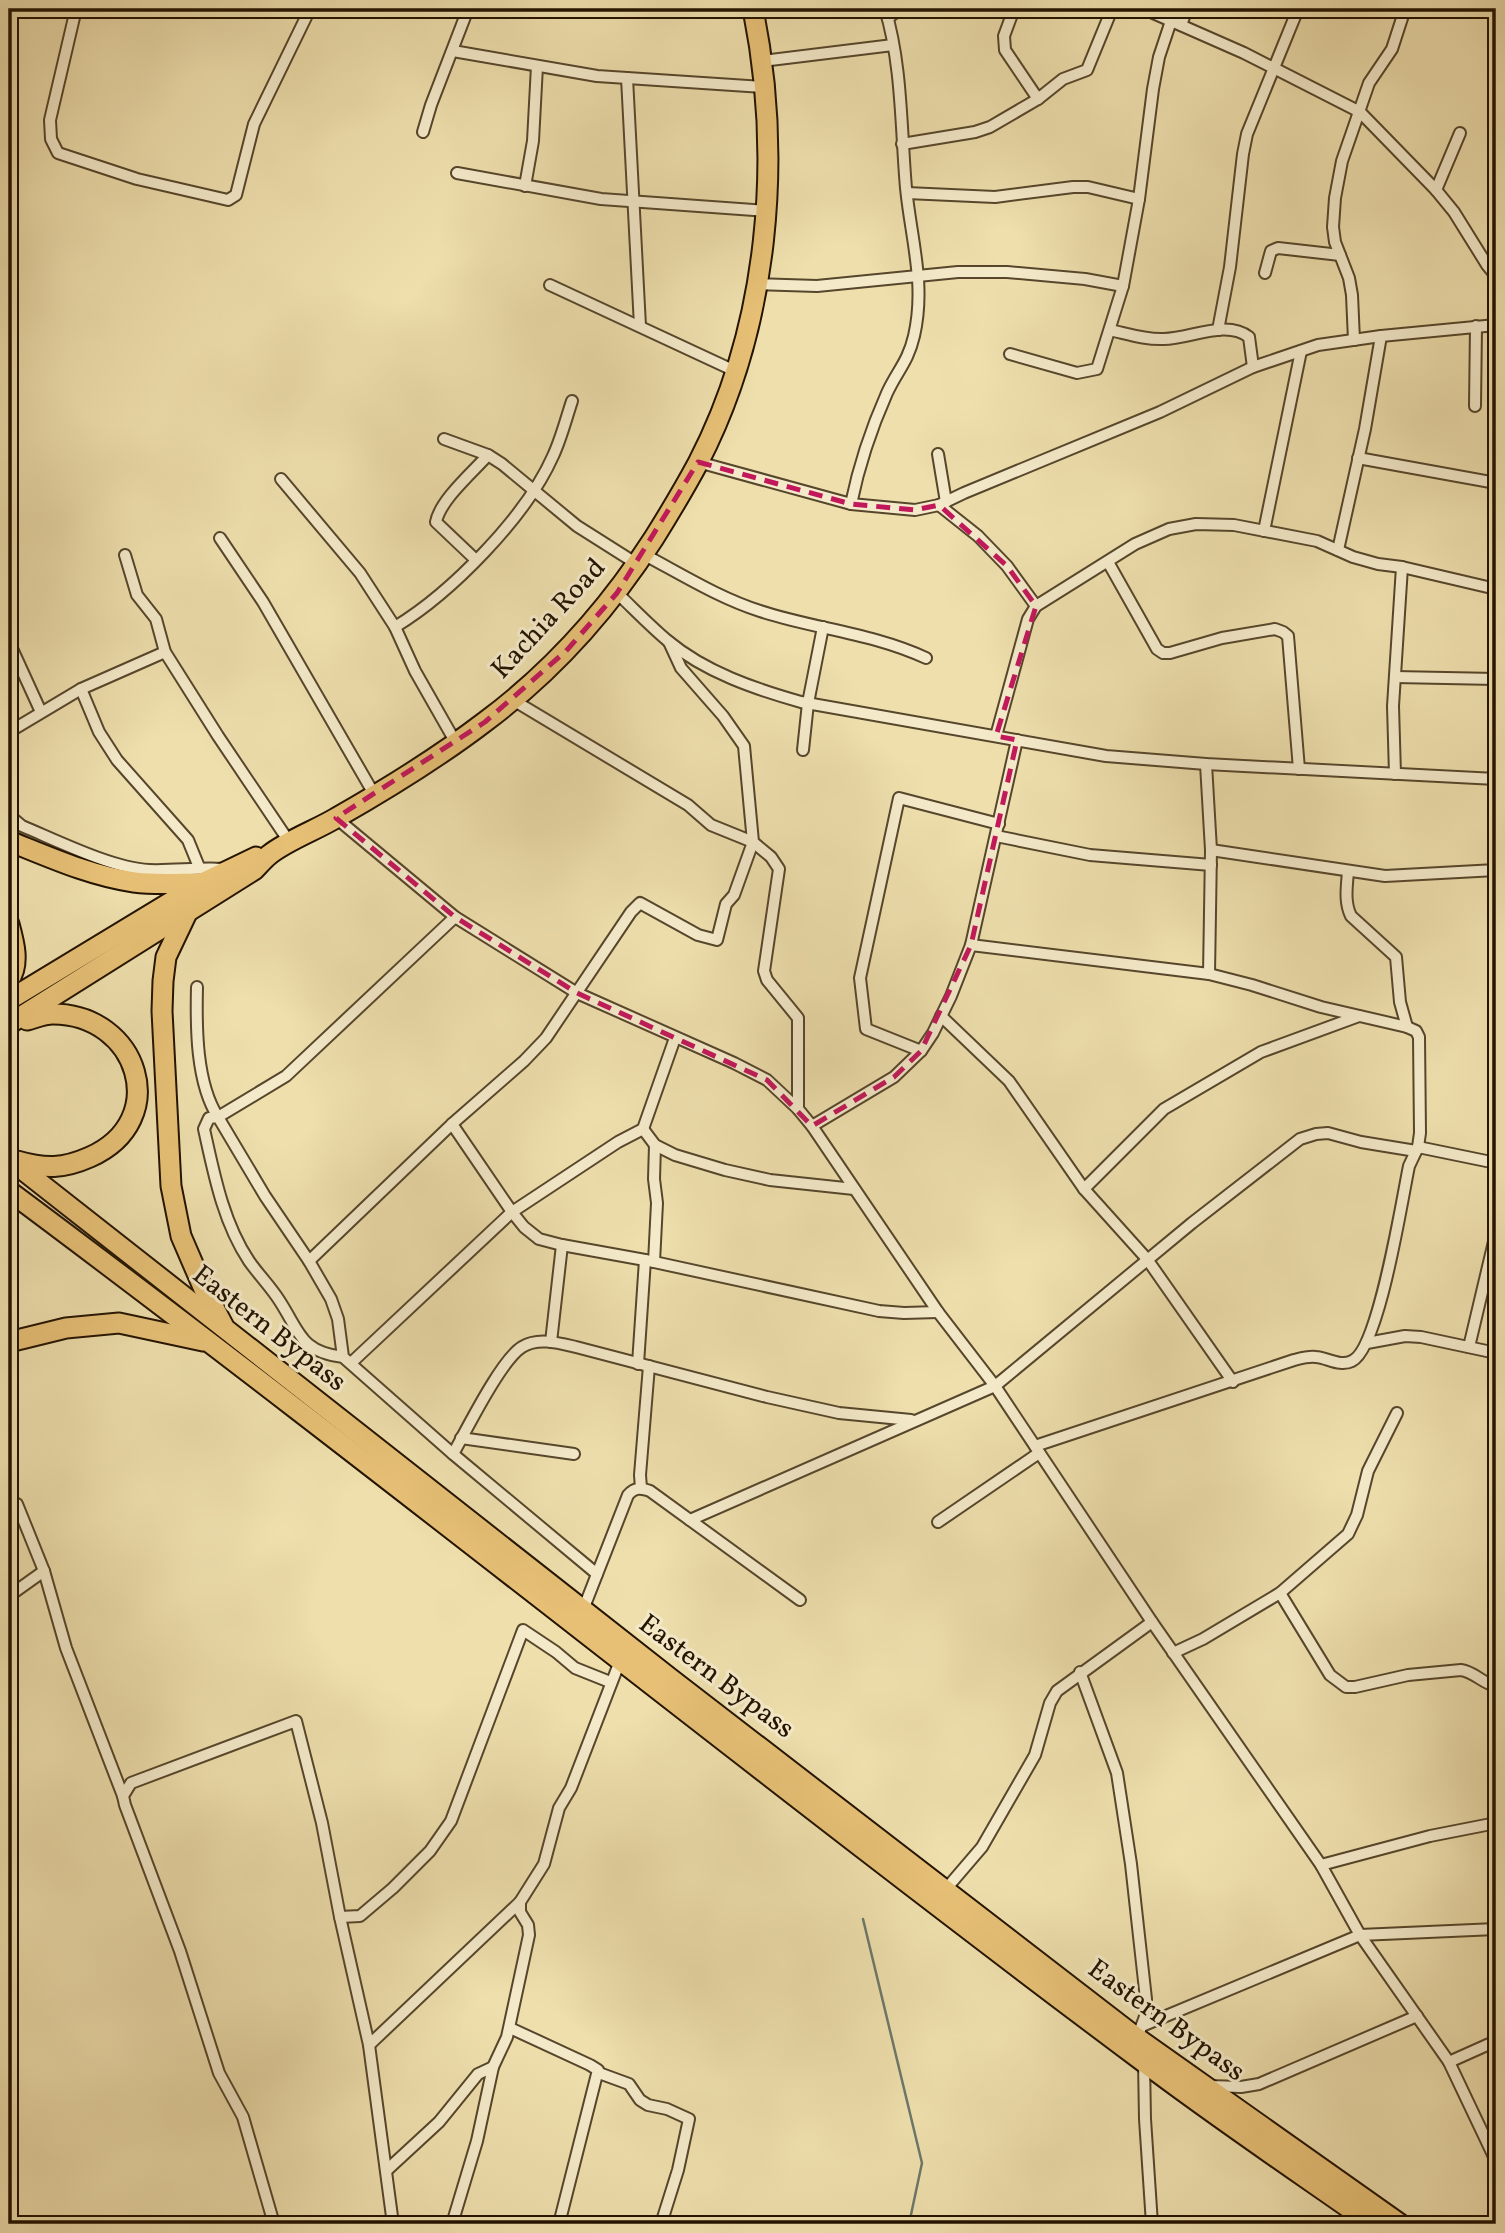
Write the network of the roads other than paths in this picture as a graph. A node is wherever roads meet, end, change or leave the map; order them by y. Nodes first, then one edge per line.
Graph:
1 (76, 9) edge
2 (310, 9) edge
3 (468, 9) edge
4 (753, 9) edge
5 (900, 9) edge
6 (1014, 9) edge
7 (1112, 9) edge
8 (1144, 9) edge
9 (1187, 9) edge
10 (1298, 9) edge
11 (1405, 9) edge
12 (886, 13) edge
13 (1176, 23) junction
14 (893, 45) junction
15 (453, 51) junction
16 (762, 61) junction
17 (537, 66) junction
18 (1273, 68) junction
19 (627, 78) junction
20 (763, 86) junction
21 (1038, 99) junction
22 (1360, 112) junction
23 (423, 132) dead end
24 (1460, 133) dead end
25 (902, 144) junction
26 (457, 173) dead end
27 (525, 186) junction
28 (1436, 190) junction
29 (906, 193) junction
30 (1139, 198) junction
31 (632, 201) junction
32 (767, 211) junction
33 (1340, 256) junction
34 (1265, 273) dead end
35 (1496, 275) edge
36 (919, 277) junction
37 (757, 284) junction
38 (550, 285) dead end
39 (1123, 286) junction
40 (1496, 325) edge
41 (640, 326) junction
42 (1476, 326) junction
43 (1111, 330) junction
44 (1219, 330) junction
45 (1381, 336) junction
46 (1354, 340) junction
47 (1301, 351) junction
48 (1010, 354) dead end
49 (1253, 367) junction
50 (735, 371) junction
51 (572, 401) dead end
52 (1475, 406) dead end
53 (444, 439) dead end
54 (939, 454) dead end
55 (488, 455) junction
56 (1358, 458) junction
57 (698, 462) junction
58 (281, 479) dead end
59 (1496, 483) edge
60 (534, 490) junction
61 (851, 504) junction
62 (943, 504) junction
63 (1264, 531) junction
64 (220, 538) dead end
65 (1338, 550) junction
66 (125, 555) dead end
67 (640, 559) junction
68 (476, 560) junction
69 (1108, 562) junction
70 (1402, 567) junction
71 (1496, 589) edge
72 (617, 593) junction
73 (1036, 606) junction
74 (394, 627) junction
75 (823, 627) junction
76 (9, 642) edge
77 (669, 642) junction
78 (165, 652) junction
79 (926, 657) dead end
80 (1395, 677) junction
81 (1496, 679) edge
82 (81, 688) junction
83 (513, 700) junction
84 (808, 703) junction
85 (41, 712) junction
86 (9, 732) edge
87 (996, 736) junction
88 (1017, 740) junction
89 (456, 743) junction
90 (803, 750) dead end
91 (1206, 764) junction
92 (1299, 769) junction
93 (1395, 775) junction
94 (1496, 779) edge
95 (374, 794) junction
96 (9, 815) edge
97 (336, 818) junction
98 (999, 824) junction
99 (996, 836) junction
100 (9, 842) edge
101 (753, 842) junction
102 (290, 843) junction
103 (1210, 850) junction
104 (271, 853) junction
105 (1210, 865) junction
106 (1496, 870) edge
107 (1348, 871) junction
108 (200, 875) junction
109 (187, 912) junction
110 (455, 917) junction
111 (9, 924) edge
112 (971, 945) junction
113 (1209, 974) junction
114 (9, 981) edge
115 (197, 987) dead end
116 (577, 993) junction
117 (9, 1000) edge
118 (941, 1016) junction
119 (1360, 1016) junction
120 (9, 1025) edge
121 (1406, 1027) junction
122 (675, 1038) junction
123 (921, 1051) junction
124 (798, 1109) junction
125 (218, 1117) junction
126 (452, 1124) junction
127 (812, 1126) junction
128 (643, 1129) junction
129 (655, 1145) junction
130 (1417, 1149) junction
131 (9, 1159) edge
132 (1496, 1163) edge
133 (854, 1189) junction
134 (1084, 1189) junction
135 (9, 1191) edge
136 (512, 1212) junction
137 (1496, 1233) edge
138 (562, 1245) junction
139 (1147, 1259) junction
140 (309, 1261) junction
141 (650, 1261) junction
142 (938, 1312) junction
143 (220, 1338) junction
144 (9, 1342) edge
145 (551, 1342) junction
146 (1367, 1343) junction
147 (1469, 1347) junction
148 (1496, 1353) edge
149 (347, 1360) junction
150 (643, 1365) junction
151 (1233, 1382) junction
152 (995, 1386) junction
153 (1396, 1413) dead end
154 (913, 1421) junction
155 (461, 1438) junction
156 (1037, 1449) junction
157 (453, 1454) junction
158 (574, 1454) dead end
159 (641, 1488) junction
160 (17, 1504) dead end
161 (690, 1520) junction
162 (938, 1522) dead end
163 (44, 1571) junction
164 (597, 1574) junction
165 (1280, 1593) junction
166 (9, 1596) edge
167 (800, 1600) dead end
168 (583, 1610) junction
169 (1152, 1622) junction
170 (1173, 1653) junction
171 (620, 1661) junction
172 (1080, 1672) junction
173 (610, 1682) junction
174 (1496, 1686) edge
175 (123, 1796) junction
176 (1496, 1823) edge
177 (1321, 1865) junction
178 (946, 1889) junction
179 (520, 1902) junction
180 (340, 1917) junction
181 (1496, 1929) edge
182 (1360, 1936) junction
183 (1417, 2016) junction
184 (510, 2028) junction
185 (1139, 2032) junction
186 (1496, 2041) edge
187 (369, 2045) junction
188 (1144, 2062) junction
189 (1449, 2062) junction
190 (493, 2067) junction
191 (599, 2073) junction
192 (1206, 2086) junction
193 (1496, 2161) edge
194 (387, 2171) junction
195 (274, 2224) edge
196 (393, 2224) edge
197 (452, 2224) edge
198 (598, 2224) edge
199 (661, 2224) edge
200 (1152, 2224) edge
201 (1372, 2224) edge
202 (1400, 2224) edge

1 - 2 street
3 - 15 street
4 - 16 highway, Kachia Road
5 - 12 street
6 - 21 street
7 - 21 street
8 - 13 street
9 - 13 street
10 - 18 street
11 - 22 street
12 - 14 street
13 - 18 street
13 - 30 street
14 - 16 street
14 - 25 street
15 - 17 street
15 - 23 street
16 - 20 highway, Kachia Road
17 - 19 street
17 - 27 street
18 - 22 street
18 - 44 street
19 - 20 street
19 - 31 street
20 - 32 highway, Kachia Road
21 - 25 street
22 - 28 street
22 - 33 street
24 - 28 street
25 - 29 street
26 - 27 street
27 - 31 street
28 - 35 street
29 - 30 street
29 - 36 street
30 - 39 street
31 - 32 street
31 - 41 street
32 - 37 highway, Kachia Road
33 - 34 street
33 - 46 street
36 - 37 street
36 - 39 street
36 - 61 street
37 - 50 highway, Kachia Road
38 - 41 street
39 - 43 street
40 - 42 street
41 - 50 street
42 - 45 street
42 - 52 street
43 - 44 street
43 - 48 street
44 - 49 street
45 - 46 street
45 - 56 street
46 - 47 street
47 - 49 street
47 - 63 street
49 - 62 street
50 - 57 highway, Kachia Road
51 - 60 street
53 - 55 street
54 - 62 street
55 - 60 street
55 - 68 street
56 - 59 street
56 - 65 street
57 - 61 street
57 - 67 highway, Kachia Road
58 - 74 street
60 - 67 street
60 - 68 street
61 - 62 street
62 - 73 street
63 - 65 street
63 - 69 street
64 - 95 street
65 - 70 street
66 - 78 street
67 - 72 highway, Kachia Road
67 - 75 street
68 - 74 street
69 - 73 street
69 - 92 street
70 - 71 street
70 - 80 street
72 - 77 street
72 - 83 highway, Kachia Road
73 - 87 street
74 - 89 street
75 - 79 street
75 - 84 street
76 - 85 street
77 - 84 street
77 - 101 street
78 - 82 street
78 - 102 street
80 - 81 street
80 - 93 street
82 - 85 street
82 - 108 street
83 - 89 highway, Kachia Road
83 - 101 street
84 - 87 street
84 - 90 street
85 - 86 street
87 - 88 street
88 - 91 street
88 - 98 street
89 - 95 highway, Kachia Road
91 - 92 street
91 - 103 street
92 - 93 street
93 - 94 street
95 - 97 highway, Kachia Road
96 - 108 street
97 - 102 highway, Kachia Road
97 - 110 street
98 - 99 street
98 - 123 street
99 - 105 street
99 - 112 street
100 - 108 highway
101 - 116 street
101 - 124 street
102 - 104 highway, Kachia Road
103 - 105 street
103 - 107 street
104 - 108 highway
104 - 109 highway, Kachia Road
105 - 113 street
106 - 107 street
107 - 121 street
108 - 117 highway
109 - 120 highway, Kachia Road
109 - 143 highway
110 - 116 street
110 - 125 street
111 - 114 highway
112 - 113 street
112 - 118 street
113 - 119 street
115 - 125 street
116 - 122 street
116 - 126 street
118 - 123 street
118 - 134 street
119 - 121 street
119 - 134 street
120 - 131 highway
121 - 130 street
122 - 124 street
122 - 128 street
123 - 127 street
124 - 127 street
125 - 140 street
125 - 149 street
126 - 136 street
126 - 140 street
127 - 133 street
128 - 129 street
128 - 136 street
129 - 133 street
129 - 141 street
130 - 132 street
130 - 139 street
130 - 146 street
131 - 143 highway, Eastern Bypass
133 - 142 street
134 - 139 street
135 - 143 highway, Eastern Bypass
136 - 138 street
136 - 149 street
137 - 147 street
138 - 141 street
138 - 145 street
139 - 151 street
139 - 152 street
140 - 149 street
141 - 142 street
141 - 150 street
142 - 152 street
143 - 144 highway
143 - 168 highway, Eastern Bypass
143 - 171 highway, Eastern Bypass
145 - 150 street
145 - 155 street
146 - 147 street
146 - 151 street
147 - 148 street
149 - 157 street
150 - 154 street
150 - 159 street
151 - 156 street
152 - 154 street
152 - 156 street
153 - 165 street
154 - 161 street
155 - 157 street
155 - 158 street
156 - 162 street
156 - 169 street
157 - 164 street
159 - 161 street
159 - 164 street
160 - 163 street
161 - 167 street
163 - 166 street
163 - 175 street
164 - 168 street
165 - 170 street
165 - 174 street
168 - 178 highway, Eastern Bypass
169 - 170 street
169 - 172 street
170 - 177 street
171 - 173 street
171 - 188 highway, Eastern Bypass
172 - 178 street
172 - 185 street
173 - 179 street
173 - 180 street
175 - 180 street
175 - 195 street
176 - 177 street
177 - 182 street
178 - 185 highway, Eastern Bypass
179 - 184 street
179 - 187 street
180 - 187 street
181 - 182 street
182 - 183 street
182 - 185 street
183 - 189 street
183 - 192 street
184 - 190 street
184 - 191 street
185 - 192 highway, Eastern Bypass
186 - 189 street
187 - 194 street
188 - 200 street
188 - 201 highway, Eastern Bypass
189 - 193 street
190 - 194 street
190 - 197 street
191 - 198 street
191 - 199 street
192 - 202 highway, Eastern Bypass
194 - 196 street

